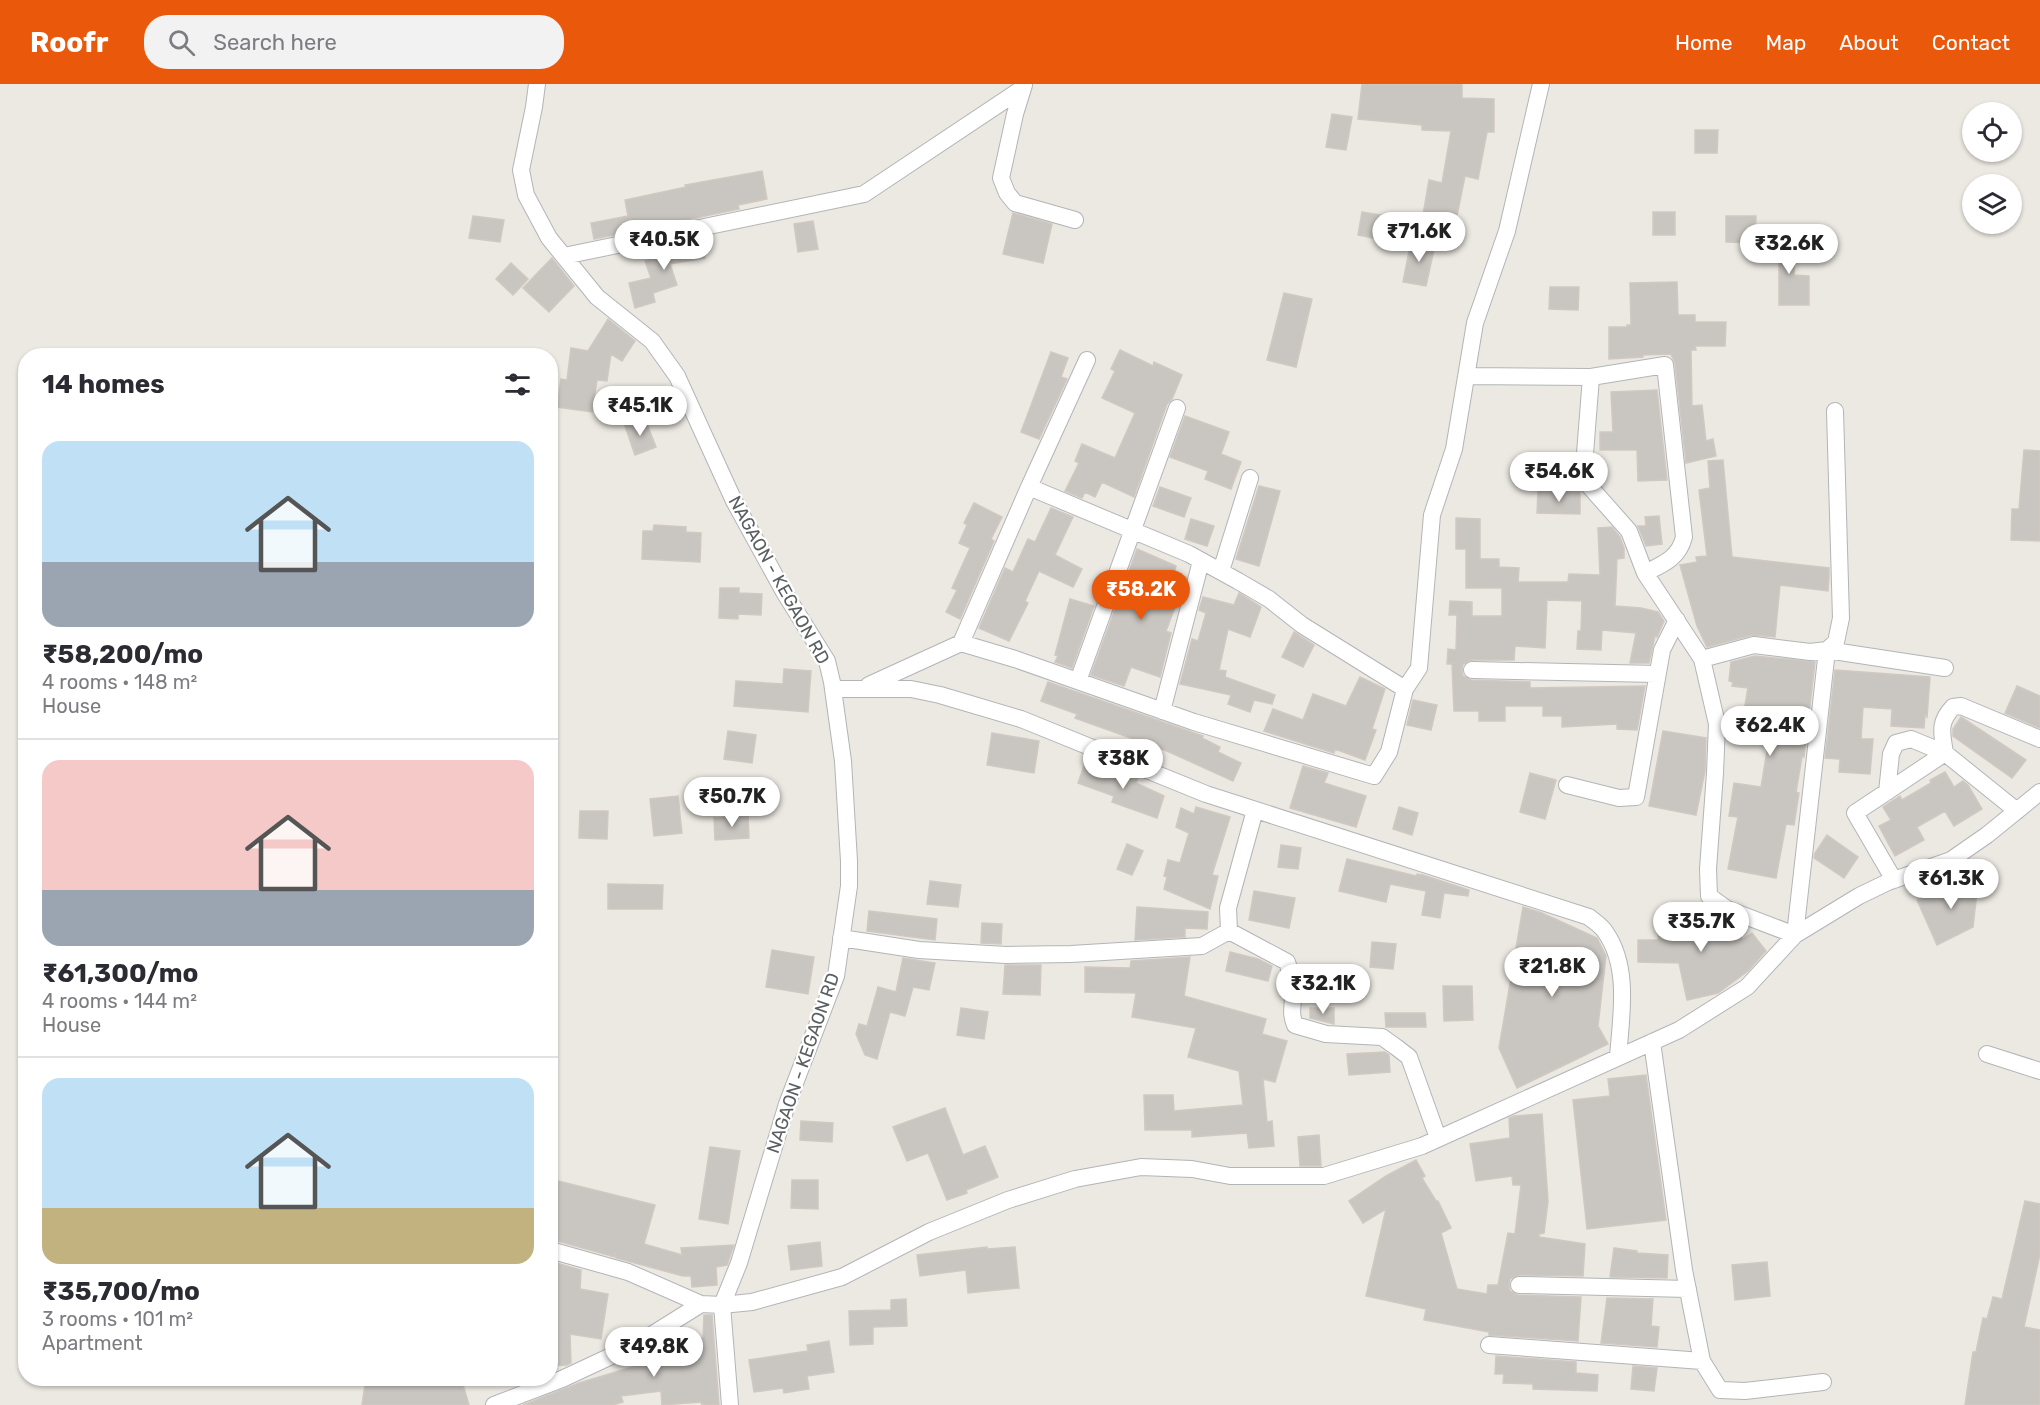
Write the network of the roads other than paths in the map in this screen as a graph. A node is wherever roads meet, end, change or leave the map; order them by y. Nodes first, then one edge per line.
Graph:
1 (537, 84) edge
2 (1541, 84) edge
3 (1023, 86) edge
4 (1075, 220) dead end
5 (564, 256) junction
6 (1088, 360) dead end
7 (1467, 376) junction
8 (1591, 376) junction
9 (1177, 408) dead end
10 (1835, 411) dead end
11 (1250, 478) dead end
12 (1029, 487) junction
13 (1132, 531) junction
14 (1201, 561) junction
15 (1221, 571) junction
16 (1645, 573) junction
17 (1677, 620) junction
18 (961, 643) junction
19 (1827, 650) junction
20 (1702, 659) junction
21 (1945, 668) dead end
22 (1472, 670) dead end
23 (1657, 674) junction
24 (1078, 681) junction
25 (864, 688) junction
26 (833, 689) junction
27 (1405, 689) junction
28 (1162, 711) junction
29 (2040, 739) edge
30 (1945, 753) junction
31 (1567, 785) dead end
32 (1887, 792) junction
33 (2040, 792) edge
34 (1255, 810) junction
35 (2017, 810) junction
36 (1894, 880) junction
37 (1228, 931) junction
38 (1795, 935) junction
39 (841, 938) junction
40 (1652, 1042) junction
41 (1987, 1054) dead end
42 (1618, 1057) junction
43 (2040, 1071) edge
44 (1438, 1138) junction
45 (558, 1252) edge
46 (1520, 1285) dead end
47 (1688, 1288) junction
48 (701, 1304) junction
49 (722, 1305) junction
50 (1489, 1346) dead end
51 (1702, 1360) junction
52 (558, 1381) edge
53 (1823, 1382) dead end
54 (544, 1386) edge
55 (1724, 1397) edge
56 (494, 1405) edge
57 (730, 1405) edge

1 - 5 street, NAGAON - KEGAON RD
2 - 7 street
3 - 4 street
3 - 5 street
5 - 26 street, NAGAON - KEGAON RD
6 - 12 street
7 - 8 street
7 - 27 street
8 - 16 street
8 - 16 street
9 - 13 street
10 - 19 street
11 - 15 street
12 - 13 street
12 - 18 street
13 - 14 street
13 - 24 street
14 - 15 street
14 - 28 street
15 - 27 street
16 - 17 street
17 - 20 street
17 - 23 street
18 - 24 street
18 - 25 street
19 - 20 street
19 - 21 street
19 - 38 street
20 - 38 street
22 - 23 street
23 - 31 street
24 - 28 street
25 - 26 street
25 - 34 street
26 - 39 street, NAGAON - KEGAON RD
27 - 28 street
29 - 30 street
30 - 32 street
30 - 32 street
30 - 35 street
32 - 36 street
33 - 35 street
34 - 37 street
34 - 42 street
35 - 36 street
36 - 38 street
37 - 39 street
37 - 44 street
38 - 40 street
39 - 49 street, NAGAON - KEGAON RD
40 - 42 street
40 - 47 street
41 - 43 street
42 - 44 street
44 - 49 street
45 - 48 street
46 - 47 street
47 - 51 street
48 - 49 street
48 - 52 street
49 - 57 street
50 - 51 street
51 - 55 street
53 - 55 street
54 - 56 street

